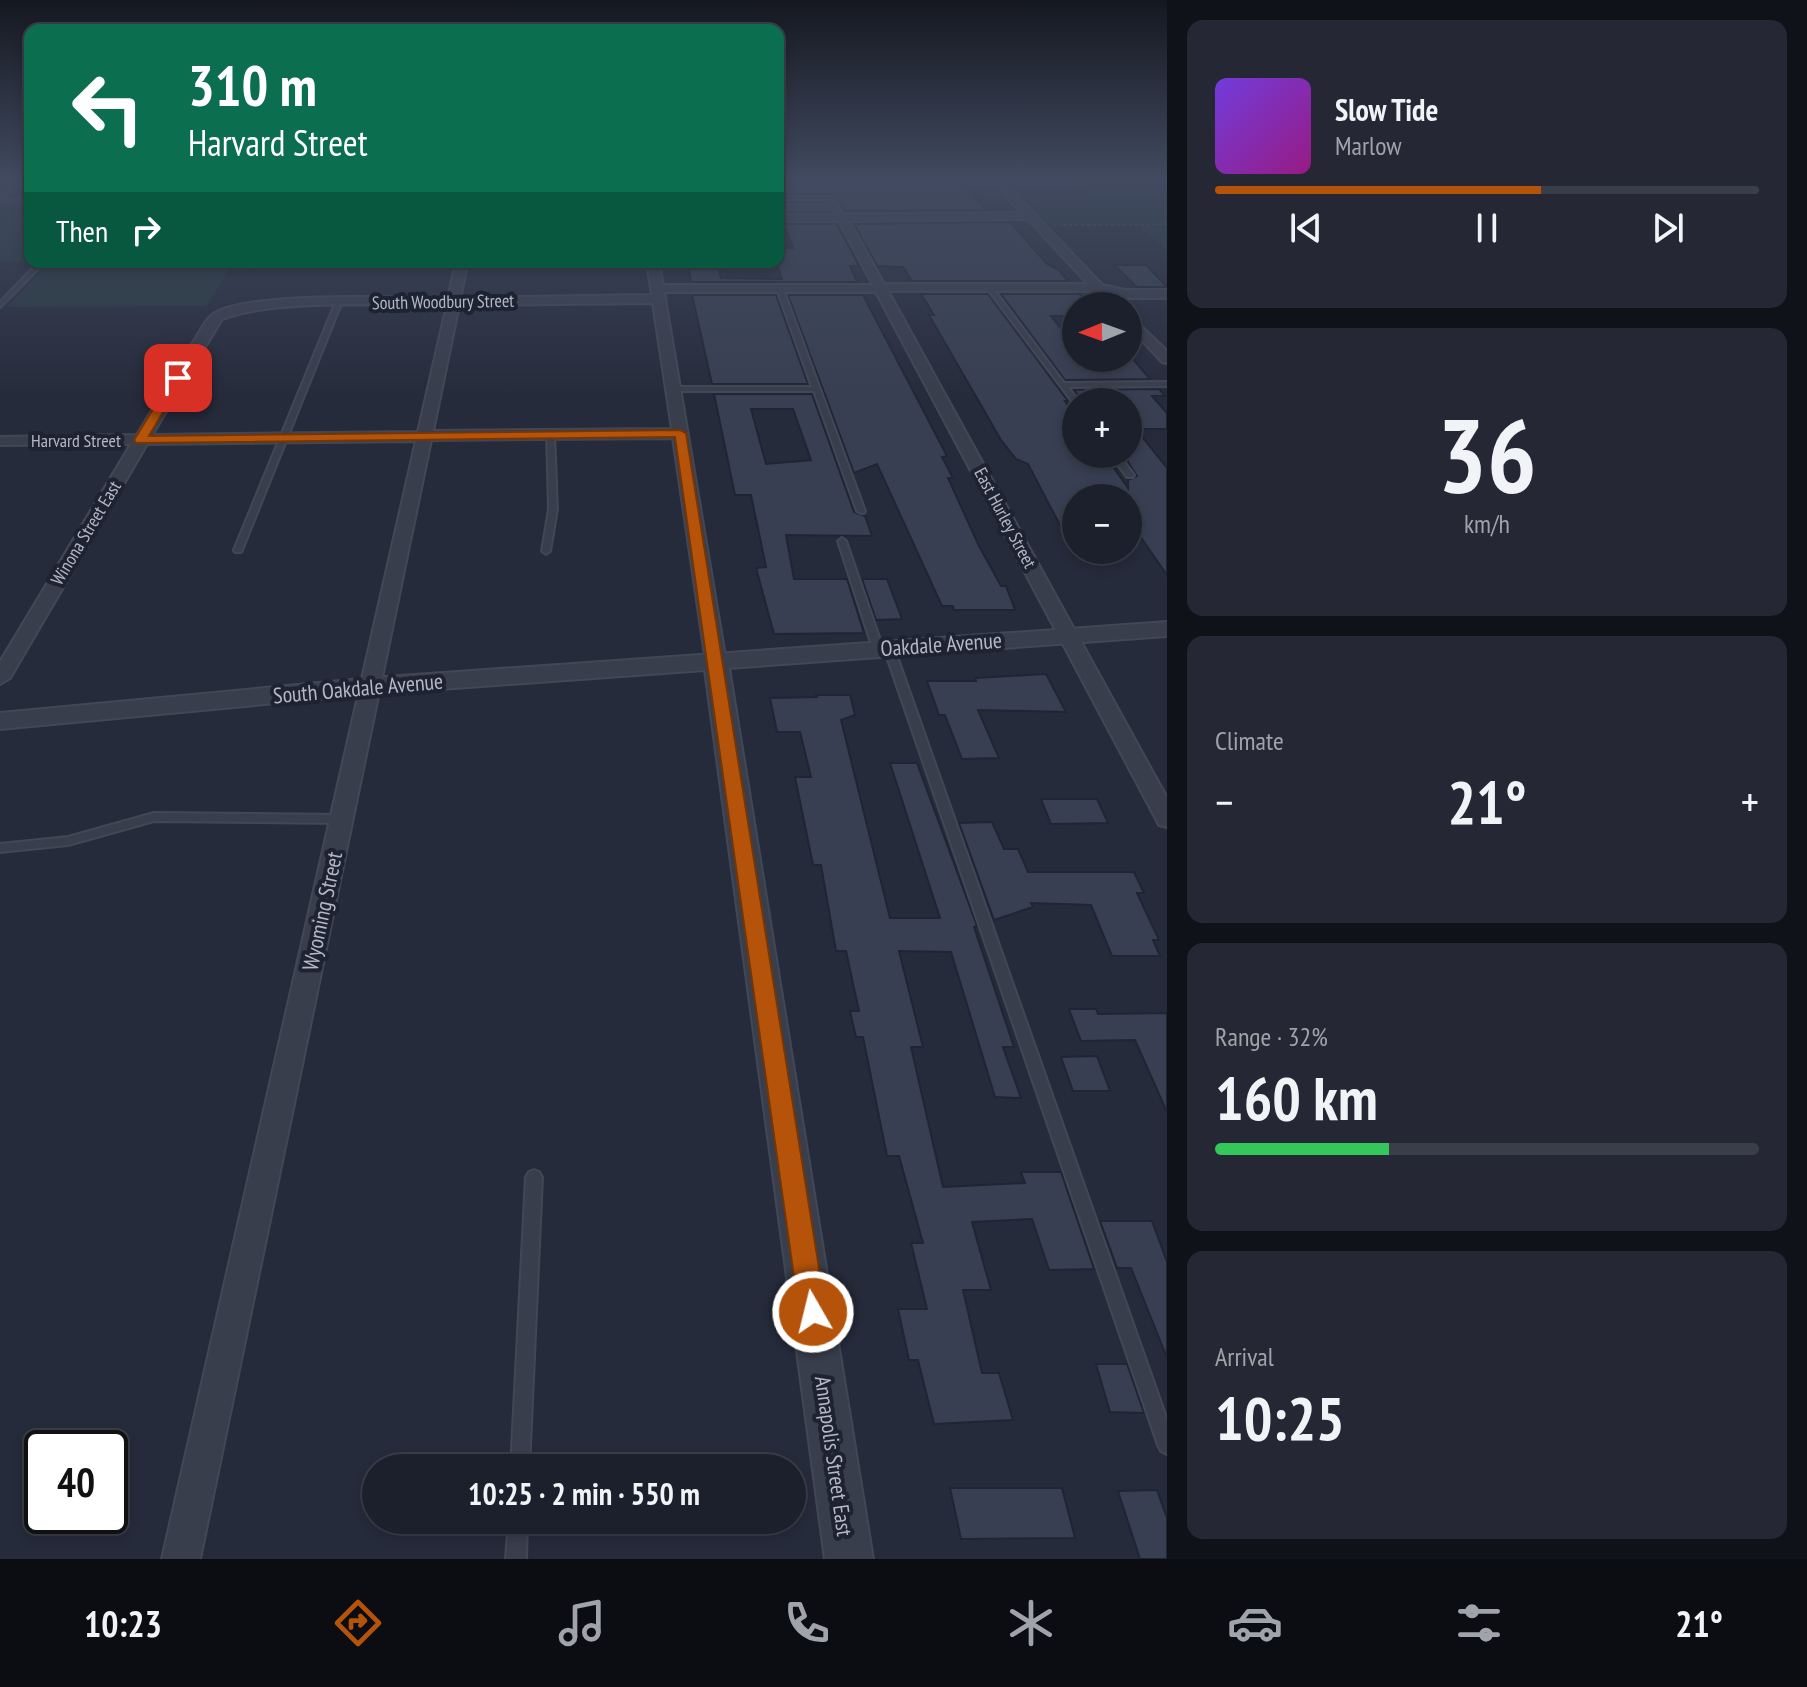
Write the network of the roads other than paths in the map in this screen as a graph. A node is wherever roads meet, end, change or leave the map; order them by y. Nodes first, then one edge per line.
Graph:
1 (861, 252) edge
2 (1064, 252) edge
3 (36, 268) edge
4 (461, 268) edge
5 (654, 268) edge
6 (989, 287) junction
7 (1098, 287) junction
8 (882, 288) junction
9 (780, 289) junction
10 (1103, 292) edge
11 (658, 294) junction
12 (1167, 294) edge
13 (454, 302) junction
14 (338, 304) junction
15 (0, 305) edge
16 (229, 312) joint
17 (1142, 333) edge
18 (1167, 359) edge
19 (1167, 384) edge
20 (1062, 385) junction
21 (1064, 388) edge
22 (673, 389) junction
23 (817, 389) junction
24 (680, 433) junction
25 (550, 434) junction
26 (424, 435) junction
27 (284, 437) junction
28 (141, 440) junction
29 (0, 441) edge
30 (1125, 468) edge
31 (1130, 475) dead end
32 (861, 511) dead end
33 (842, 541) dead end
34 (238, 550) dead end
35 (546, 551) dead end
36 (1167, 629) edge
37 (1067, 634) junction
38 (884, 648) junction
39 (716, 662) junction
40 (0, 678) edge
41 (372, 686) junction
42 (0, 721) edge
43 (342, 819) junction
44 (1167, 819) edge
45 (0, 848) edge
46 (534, 1177) dead end
47 (1167, 1445) edge
48 (521, 1454) edge
49 (517, 1534) edge
50 (181, 1559) edge
51 (516, 1559) edge
52 (849, 1559) edge

1 - 8 street, East Hurley Street
2 - 7 street
3 - 15 lane
4 - 13 street, Wyoming Street
5 - 11 street, Annapolis Street East
6 - 7 street, South Woodbury Street
6 - 8 street, South Woodbury Street
6 - 20 lane
7 - 10 street
7 - 12 street, South Woodbury Street
8 - 9 street, South Woodbury Street
8 - 37 street, East Hurley Street
9 - 11 street, South Woodbury Street
9 - 23 lane
11 - 13 street, South Woodbury Street
11 - 22 street, Annapolis Street East
13 - 14 street, South Woodbury Street
13 - 26 street, Wyoming Street
14 - 16 street, South Woodbury Street
14 - 27 lane
16 - 28 street, Winona Street East
17 - 18 street
19 - 20 lane
20 - 21 lane
22 - 23 lane
22 - 24 street, Annapolis Street East
23 - 32 lane
24 - 25 street, Harvard Street
24 - 39 street, Annapolis Street East
25 - 26 street, Harvard Street
25 - 35 lane
26 - 27 street, Harvard Street
26 - 41 street, Wyoming Street
27 - 28 street, Harvard Street
27 - 34 lane
28 - 29 street, Harvard Street
28 - 40 street, Winona Street East
30 - 31 lane
33 - 38 lane
36 - 37 street, Oakdale Avenue
37 - 38 street, Oakdale Avenue
37 - 44 street, East Hurley Street
38 - 39 street, Oakdale Avenue
38 - 47 lane
39 - 41 street, South Oakdale Avenue
39 - 52 street, Annapolis Street East
41 - 42 street, South Oakdale Avenue
41 - 43 street, Wyoming Street
43 - 45 lane
43 - 50 street, Wyoming Street
46 - 48 lane
49 - 51 lane

